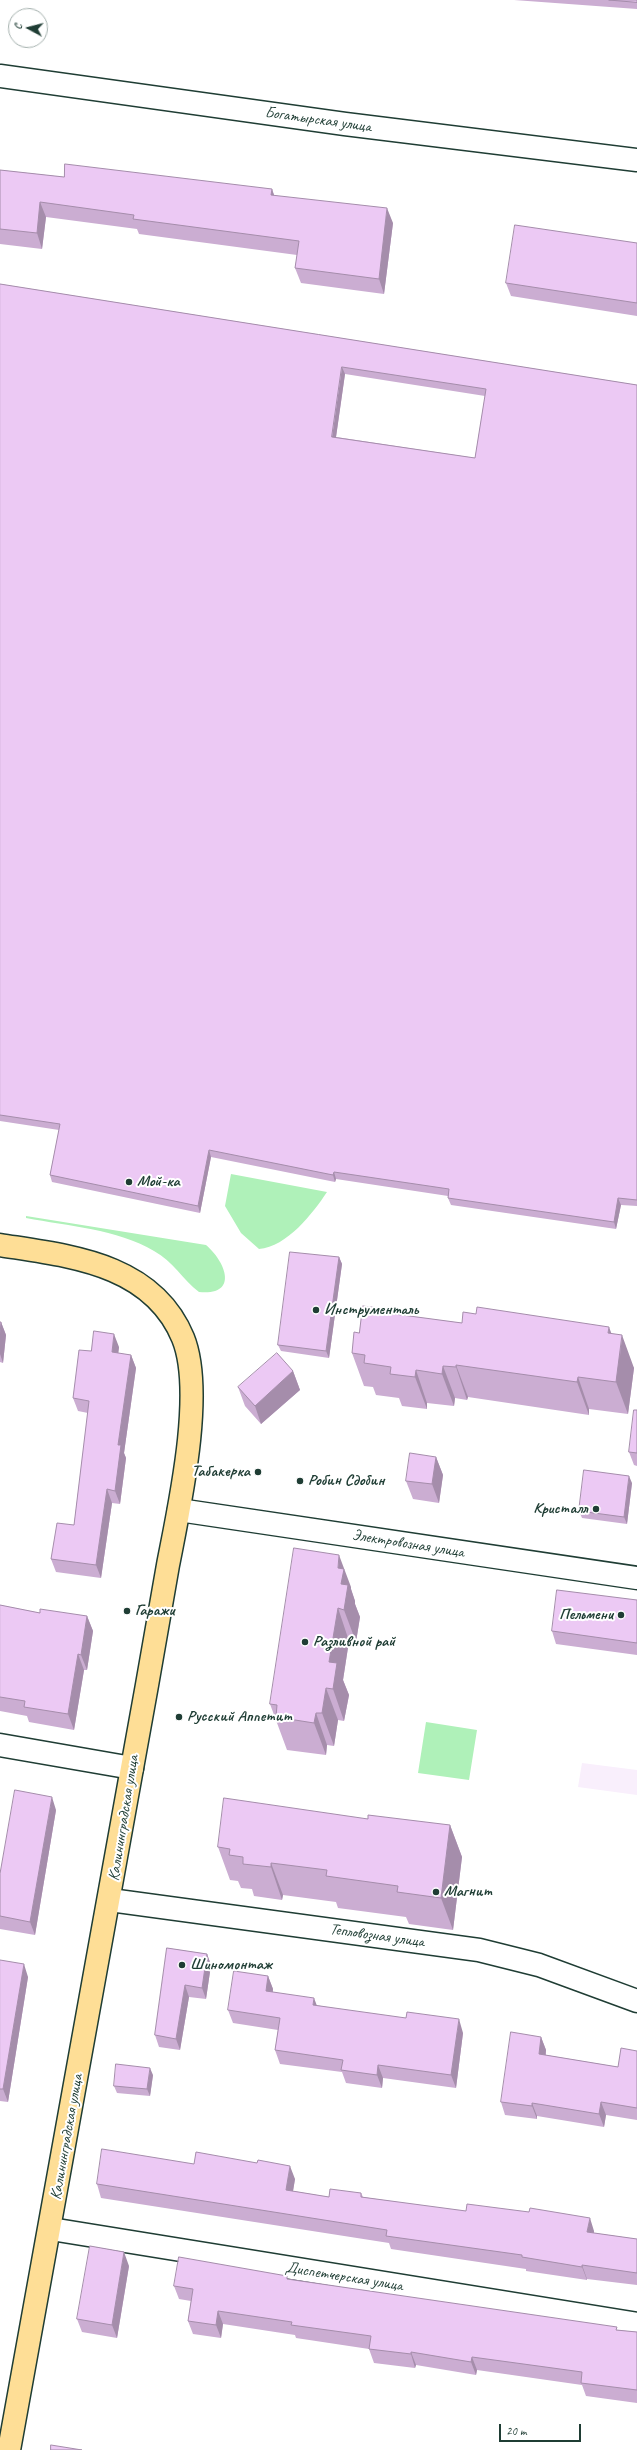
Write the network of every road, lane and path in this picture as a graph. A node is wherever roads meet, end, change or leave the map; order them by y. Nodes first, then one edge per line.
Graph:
1 (0, 76) edge
2 (637, 160) edge
3 (0, 1245) edge
4 (179, 1510) junction
5 (637, 1578) edge
6 (0, 1745) edge
7 (132, 1768) junction
8 (110, 1900) junction
9 (637, 2001) edge
10 (51, 2229) junction
11 (637, 2324) edge
12 (9, 2450) edge

1 - 2 street, Богатырская улица
3 - 4 main road, Калининградская улица
4 - 5 street, Электровозная улица
4 - 7 main road, Калининградская улица
6 - 7 street
7 - 8 main road, Калининградская улица
8 - 9 street, Тепловозная улица
8 - 10 main road, Калининградская улица
10 - 11 street, Диспетчерская улица
10 - 12 main road, Калининградская улица

